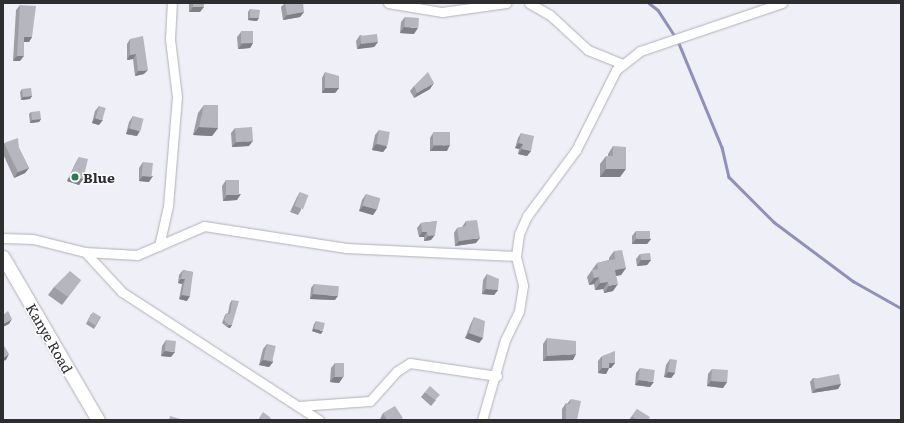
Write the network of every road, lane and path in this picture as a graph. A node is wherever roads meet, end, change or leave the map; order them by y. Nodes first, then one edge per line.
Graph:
1 (172, 3) edge
2 (388, 3) edge
3 (506, 3) edge
4 (528, 3) edge
5 (782, 3) edge
6 (621, 64) junction
7 (3, 238) edge
8 (159, 246) junction
9 (85, 252) junction
10 (516, 256) junction
11 (3, 257) edge
12 (497, 376) junction
13 (298, 406) junction
14 (98, 420) edge
15 (319, 420) edge
16 (482, 420) edge

1 - 8 street
2 - 3 street
4 - 6 street
5 - 6 street
6 - 10 street
7 - 9 street
8 - 9 street
8 - 10 street
9 - 13 street
10 - 12 street
11 - 14 main road, Kanye Road
12 - 13 street
12 - 16 street
13 - 15 street

